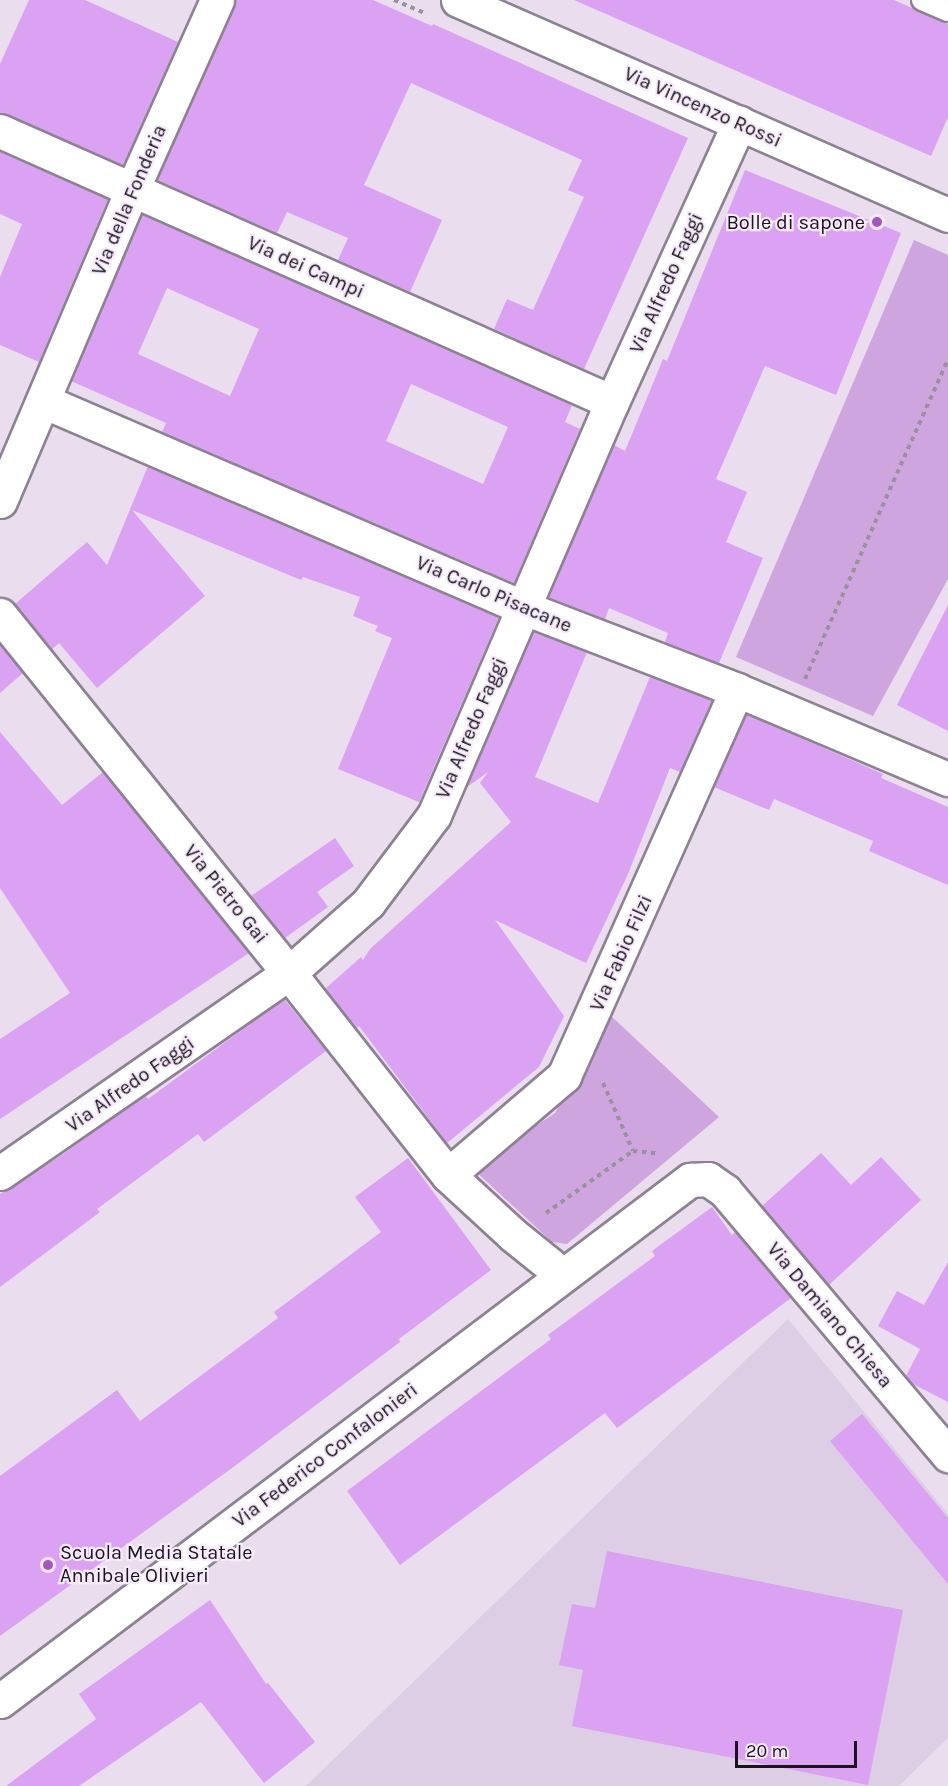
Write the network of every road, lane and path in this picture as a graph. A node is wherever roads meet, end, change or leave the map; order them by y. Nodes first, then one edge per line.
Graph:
1 (218, 0) edge
2 (458, 0) edge
3 (922, 0) edge
4 (948, 11) edge
5 (739, 123) junction
6 (0, 131) edge
7 (132, 190) junction
8 (947, 211) edge
9 (948, 360) edge
10 (43, 401) junction
11 (612, 402) junction
12 (0, 501) edge
13 (522, 607) junction
14 (0, 615) edge
15 (738, 690) junction
16 (790, 712) junction
17 (948, 779) edge
18 (290, 973) junction
19 (583, 1038) junction
20 (633, 1151) junction
21 (662, 1155) dead end
22 (0, 1173) edge
23 (448, 1175) junction
24 (708, 1179) joint
25 (513, 1235) junction
26 (563, 1275) junction
27 (947, 1450) edge
28 (0, 1701) edge

1 - 7 street, Via della Fonderia
2 - 5 street, Via Vincenzo Rossi
3 - 4 lane
5 - 8 street, Via Vincenzo Rossi
5 - 11 street, Via Alfredo Faggi
6 - 7 street, Via dei Campi
7 - 10 street, Via della Fonderia
7 - 11 street, Via dei Campi
9 - 16 path
10 - 12 street, Via della Fonderia
10 - 13 street, Via Carlo Pisacane
11 - 13 street, Via Alfredo Faggi
13 - 15 street, Via Carlo Pisacane
13 - 18 street, Via Alfredo Faggi
14 - 18 street, Via Pietro Gai
15 - 16 street, Via Carlo Pisacane
15 - 19 street, Via Fabio Filzi
16 - 17 street, Via Carlo Pisacane
18 - 22 street, Via Alfredo Faggi
18 - 23 street, Via Pietro Gai
19 - 20 path
19 - 23 street, Via Fabio Filzi
20 - 21 path
20 - 25 path
23 - 25 street, Via Pietro Gai
24 - 26 street, Via Federico Confalonieri
24 - 27 street, Via Damiano Chiesa
25 - 26 street, Via Pietro Gai
26 - 28 street, Via Federico Confalonieri

